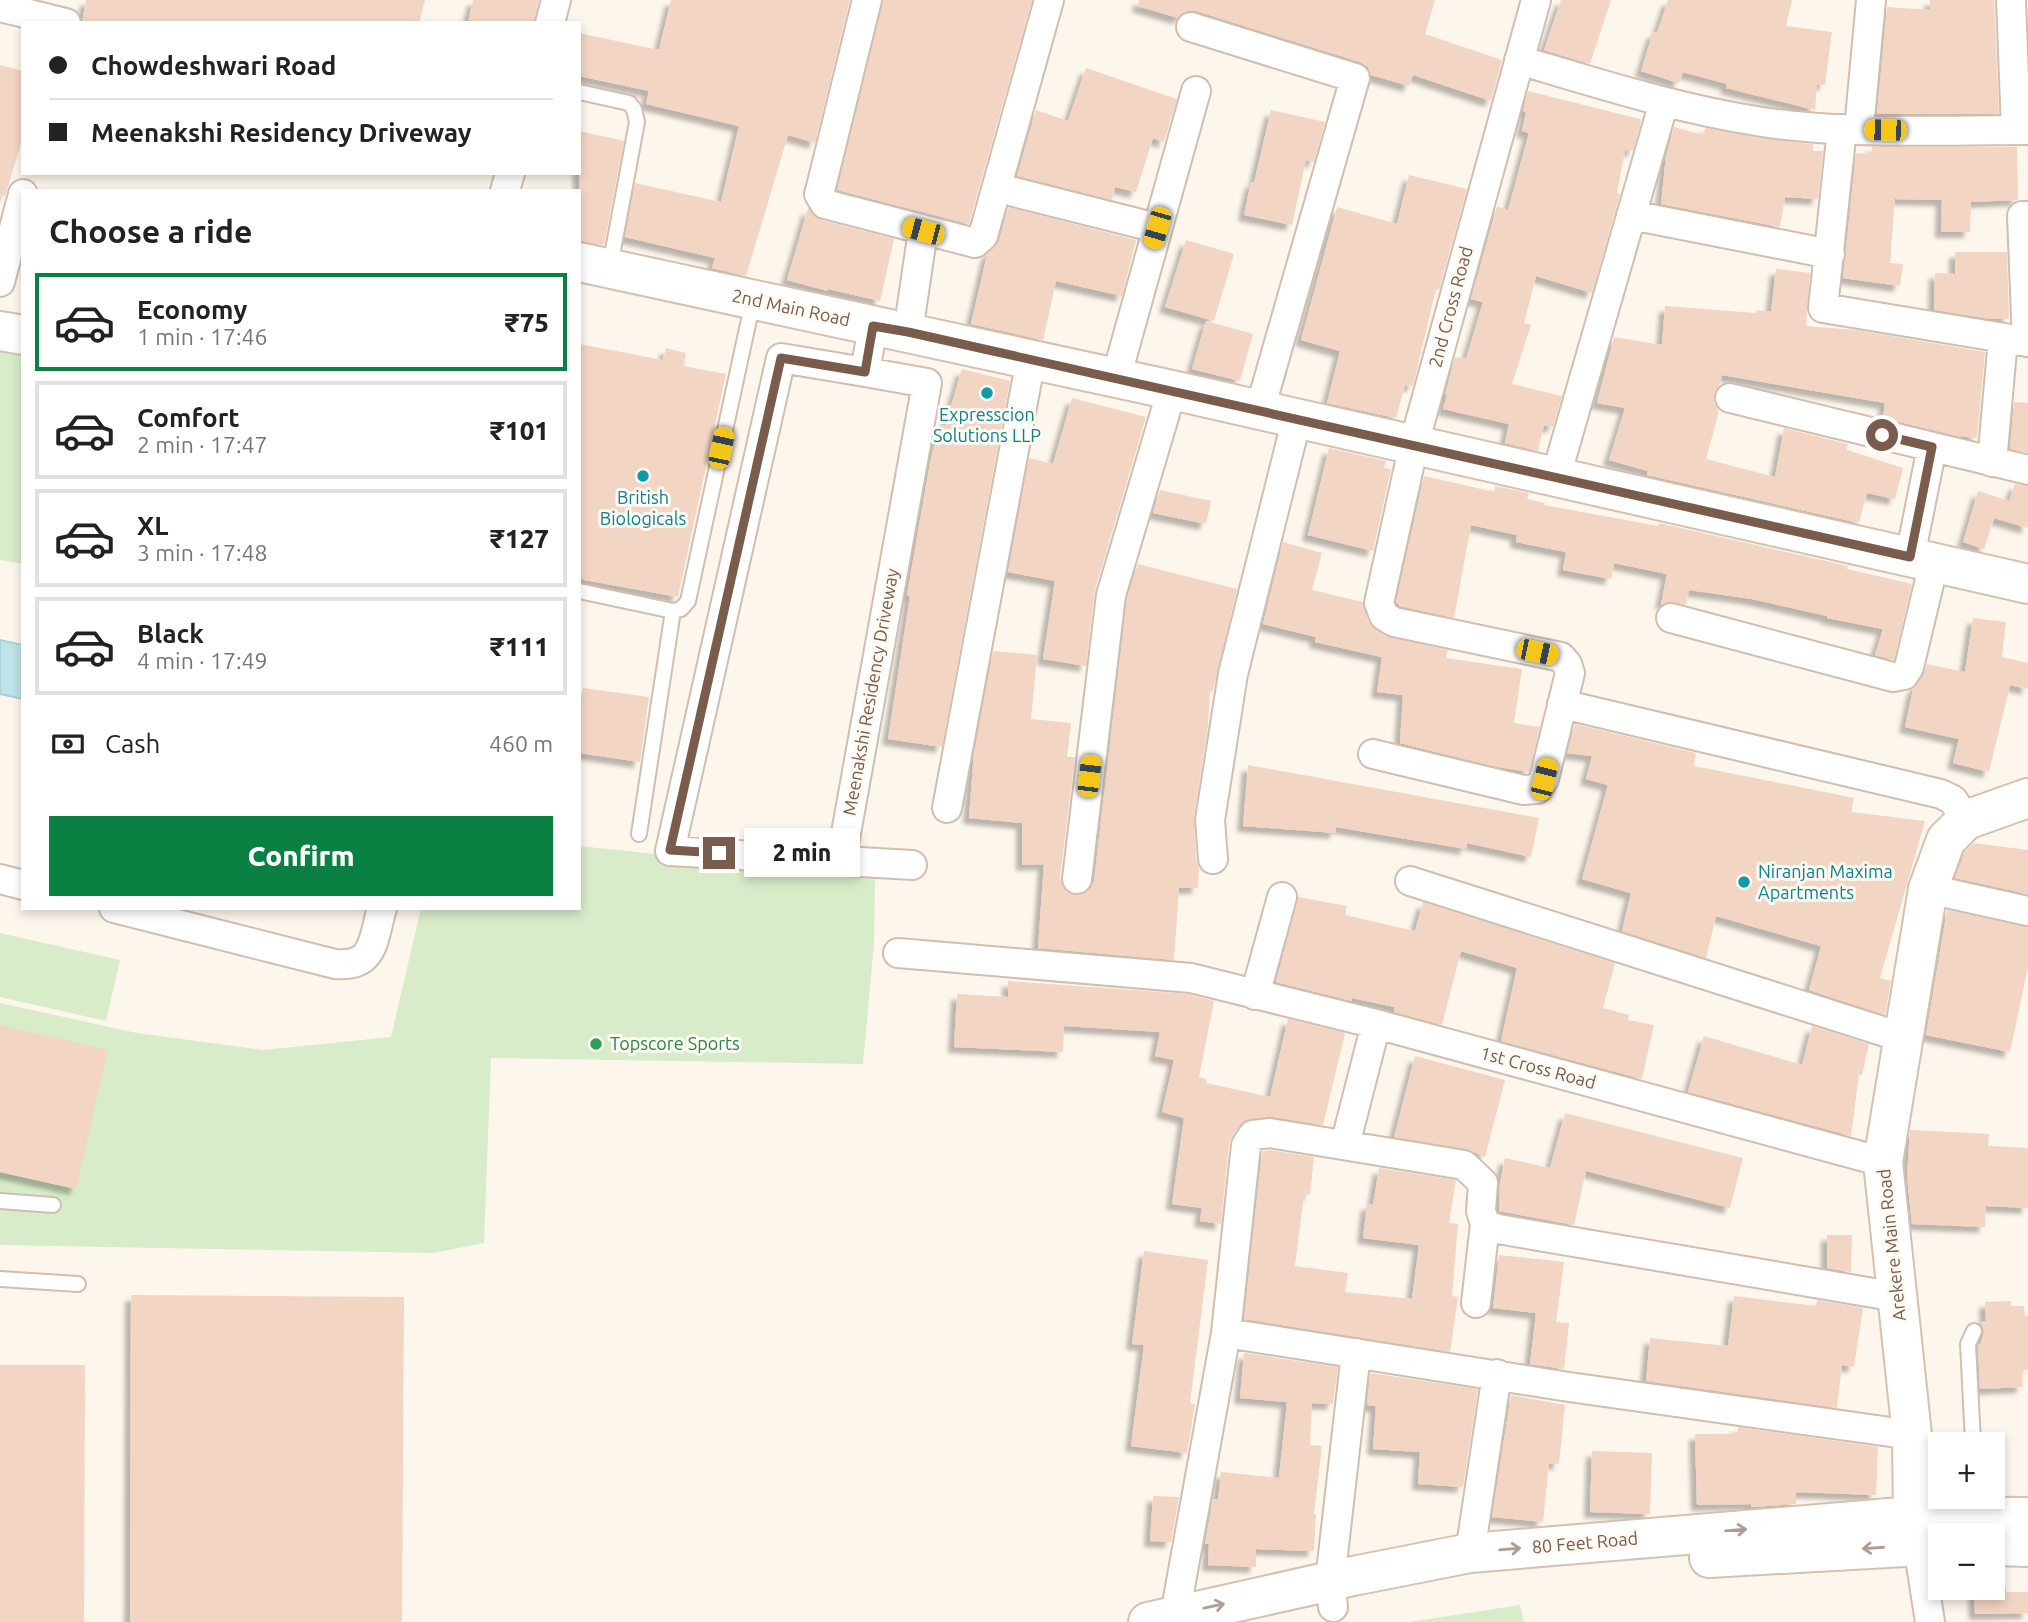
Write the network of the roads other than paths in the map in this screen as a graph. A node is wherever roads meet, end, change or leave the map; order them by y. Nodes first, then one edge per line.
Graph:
1 (73, 0) edge
2 (556, 0) edge
3 (867, 0) edge
4 (1049, 0) edge
5 (1536, 0) edge
6 (1871, 0) edge
7 (2011, 0) edge
8 (0, 7) edge
9 (58, 21) edge
10 (67, 21) edge
11 (551, 21) edge
12 (1191, 27) dead end
13 (1519, 60) junction
14 (1196, 91) dead end
15 (581, 92) edge
16 (1664, 102) junction
17 (1851, 129) junction
18 (2022, 130) edge
19 (1014, 192) dead end
20 (21, 200) edge
21 (1631, 215) junction
22 (2028, 216) edge
23 (1157, 228) junction
24 (923, 231) junction
25 (1830, 254) junction
26 (594, 265) edge
27 (0, 282) edge
28 (753, 300) junction
29 (882, 327) junction
30 (0, 331) edge
31 (21, 335) edge
32 (2019, 341) edge
33 (1031, 359) junction
34 (861, 371) junction
35 (1116, 378) junction
36 (1172, 390) junction
37 (1730, 398) dead end
38 (1259, 410) junction
39 (1297, 418) junction
40 (1414, 444) junction
41 (1932, 447) junction
42 (1992, 462) junction
43 (2028, 470) edge
44 (1556, 476) junction
45 (1922, 560) junction
46 (2028, 584) edge
47 (581, 591) edge
48 (673, 611) junction
49 (1671, 618) dead end
50 (1562, 704) junction
51 (1373, 754) dead end
52 (2028, 798) edge
53 (947, 808) dead end
54 (1966, 820) junction
55 (639, 834) dead end
56 (1213, 859) dead end
57 (841, 861) junction
58 (912, 865) dead end
59 (1077, 878) dead end
60 (0, 879) edge
61 (1410, 881) dead end
62 (21, 884) edge
63 (1928, 889) junction
64 (1282, 897) dead end
65 (122, 910) edge
66 (381, 910) edge
67 (2028, 911) edge
68 (898, 953) dead end
69 (1255, 995) junction
70 (1377, 1024) junction
71 (1904, 1038) junction
72 (1345, 1145) junction
73 (1883, 1162) junction
74 (0, 1201) edge
75 (53, 1205) dead end
76 (1485, 1224) junction
77 (0, 1279) edge
78 (78, 1284) dead end
79 (1897, 1297) junction
80 (1476, 1303) dead end
81 (1974, 1331) dead end
82 (1226, 1333) junction
83 (1356, 1353) junction
84 (1497, 1374) junction
85 (1972, 1432) edge
86 (1912, 1435) junction
87 (2028, 1517) edge
88 (1924, 1535) edge
89 (2005, 1546) edge
90 (2028, 1547) edge
91 (1470, 1553) junction
92 (1331, 1594) junction
93 (1161, 1618) edge
94 (1267, 1622) edge
95 (1930, 1622) edge

1 - 10 street
2 - 11 street
3 - 24 street
4 - 24 street
5 - 13 street, 2nd Cross Road
6 - 17 street
7 - 18 street
8 - 9 street
12 - 38 street
13 - 16 street
13 - 40 street, 2nd Cross Road
14 - 23 street
15 - 26 lane
16 - 17 street
16 - 21 street
17 - 18 street
17 - 25 street
19 - 23 street
20 - 27 street
21 - 25 street
21 - 44 street
22 - 32 street
23 - 35 street
24 - 29 street
25 - 32 street
26 - 28 street, 2nd Main Road
28 - 29 street, 2nd Main Road
28 - 48 lane
29 - 33 street, 2nd Main Road
29 - 34 street
30 - 31 street
32 - 42 street
33 - 35 street, 2nd Main Road
33 - 53 street
34 - 57 street, Meenakshi Residency Driveway
34 - 57 street, Meenakshi Residency Driveway
35 - 36 street, 2nd Main Road
36 - 38 street, 2nd Main Road
36 - 59 street
37 - 41 street
38 - 39 street, 2nd Main Road
39 - 40 street, 2nd Main Road
39 - 56 street
40 - 44 street, 2nd Main Road
40 - 50 street, 2nd Cross Road
41 - 42 street
41 - 45 street
42 - 43 street
44 - 45 street, 2nd Main Road
45 - 46 street, 2nd Main Road
45 - 49 street
47 - 48 lane
48 - 55 lane
50 - 51 street
50 - 54 street
52 - 54 street
54 - 63 street, Arekere Main Road
57 - 58 street
60 - 62 street
61 - 71 street
63 - 67 street
63 - 71 street, Arekere Main Road
64 - 69 street
65 - 66 street
68 - 69 street, 1st Cross Road
69 - 70 street, 1st Cross Road
70 - 72 street
70 - 73 street, 1st Cross Road
71 - 73 street, Arekere Main Road
72 - 76 street
72 - 82 street
73 - 79 street, Arekere Main Road
74 - 75 lane
76 - 79 street
76 - 80 street
77 - 78 lane
79 - 86 street, Arekere Main Road
81 - 85 lane
82 - 83 street
82 - 93 street
83 - 84 street
83 - 92 street
84 - 86 street
84 - 91 street
86 - 88 street, Arekere Main Road
87 - 88 street, 80 Feet Road
91 -> 88 street, 80 Feet Road
88 -> 92 street, 80 Feet Road
88 - 95 street, Arekere Main Road
89 - 90 street
91 - 92 street, 80 Feet Road
93 -> 92 street, 80 Feet Road
92 - 94 street, 80 Feet Road

